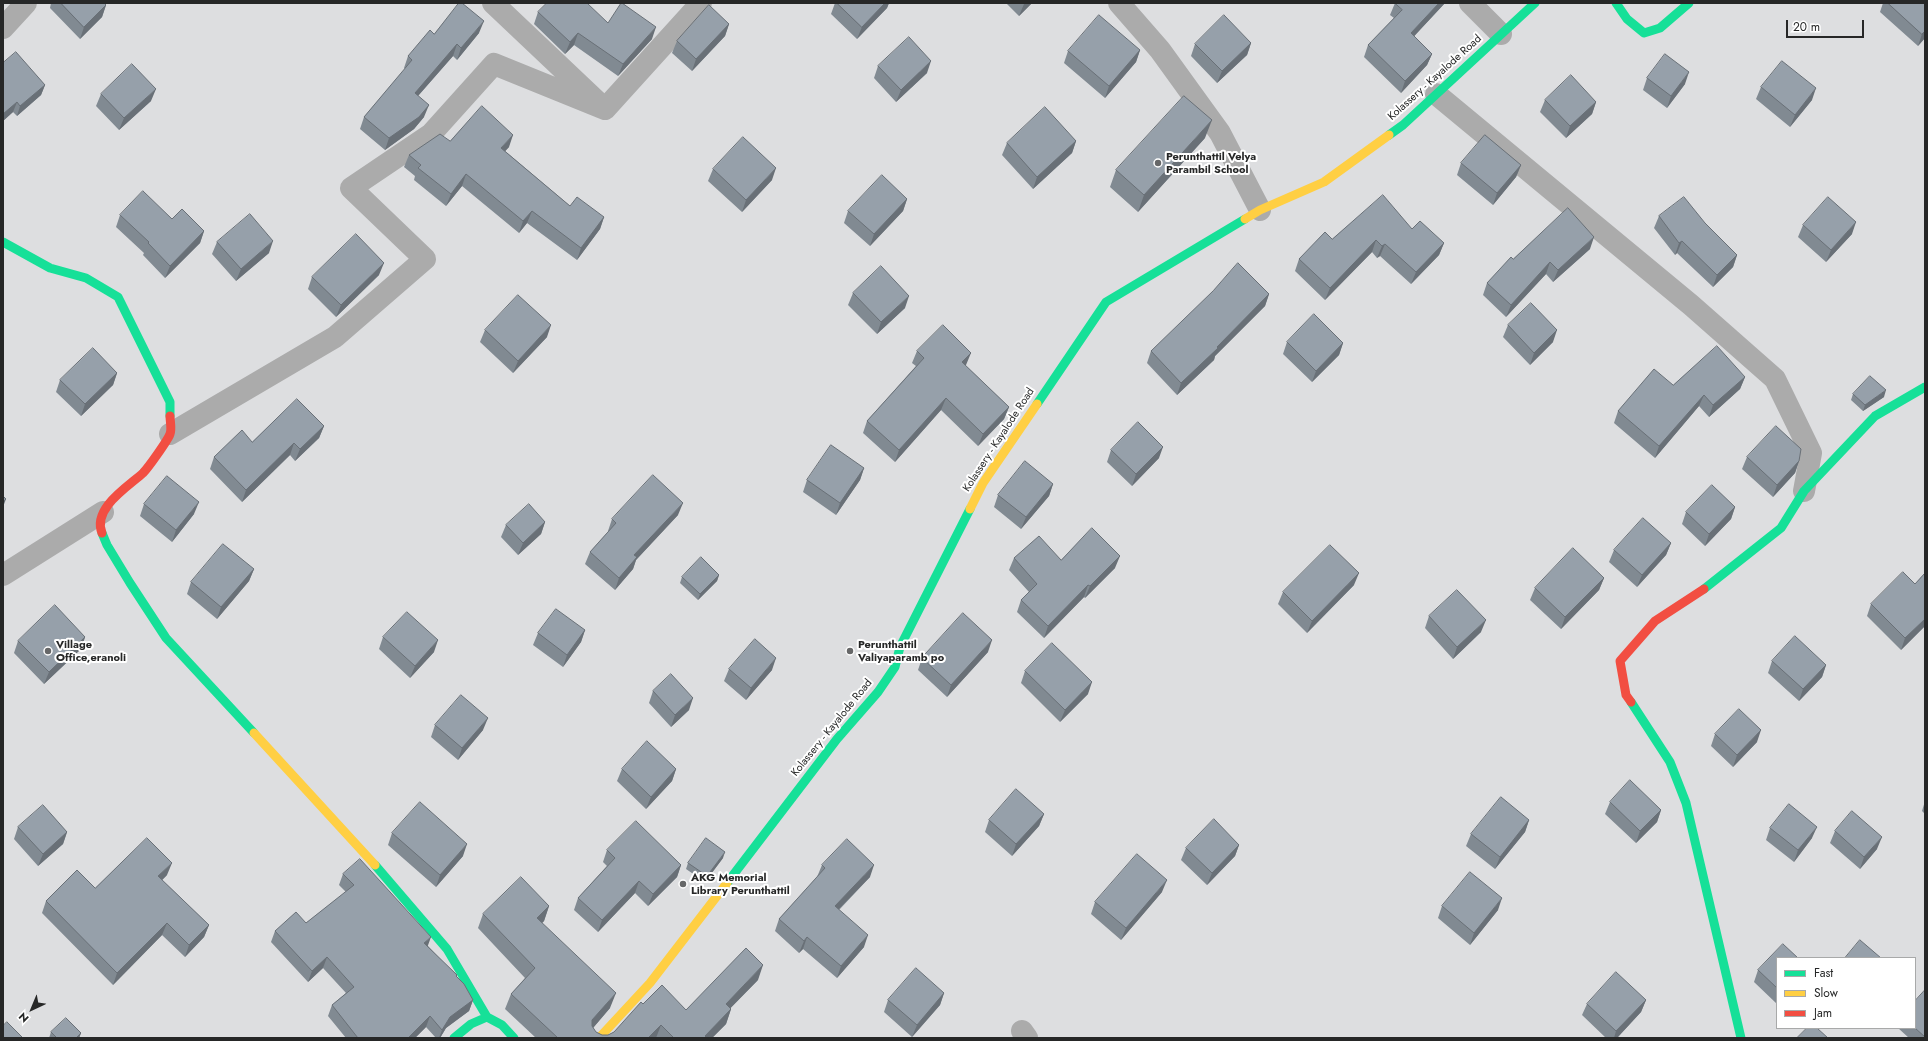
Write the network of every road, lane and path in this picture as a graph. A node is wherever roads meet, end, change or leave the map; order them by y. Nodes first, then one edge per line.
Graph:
1 (26, 3) edge
2 (493, 3) edge
3 (700, 3) edge
4 (1120, 3) edge
5 (1470, 3) edge
6 (1535, 3) edge
7 (1616, 3) edge
8 (1689, 3) edge
9 (3, 28) edge
10 (1501, 34) junction
11 (1436, 94) junction
12 (605, 109) junction
13 (1260, 210) junction
14 (3, 242) edge
15 (1925, 387) edge
16 (170, 434) junction
17 (1804, 491) junction
18 (103, 512) junction
19 (3, 575) edge
20 (487, 1017) junction
21 (454, 1038) edge
22 (514, 1038) edge
23 (599, 1038) edge
24 (1741, 1038) edge

1 - 9 street
2 - 12 street
3 - 12 street
4 - 13 street
5 - 10 street
6 - 10 street, Kolassery - Kayalode Road
7 - 8 street
10 - 11 street, Kolassery - Kayalode Road
11 - 13 street, Kolassery - Kayalode Road
11 - 17 street
12 - 16 street
13 - 23 street, Kolassery - Kayalode Road
14 - 16 street
15 - 17 street
16 - 18 street
17 - 24 street
18 - 19 street
18 - 20 street
20 - 21 street
20 - 22 street

